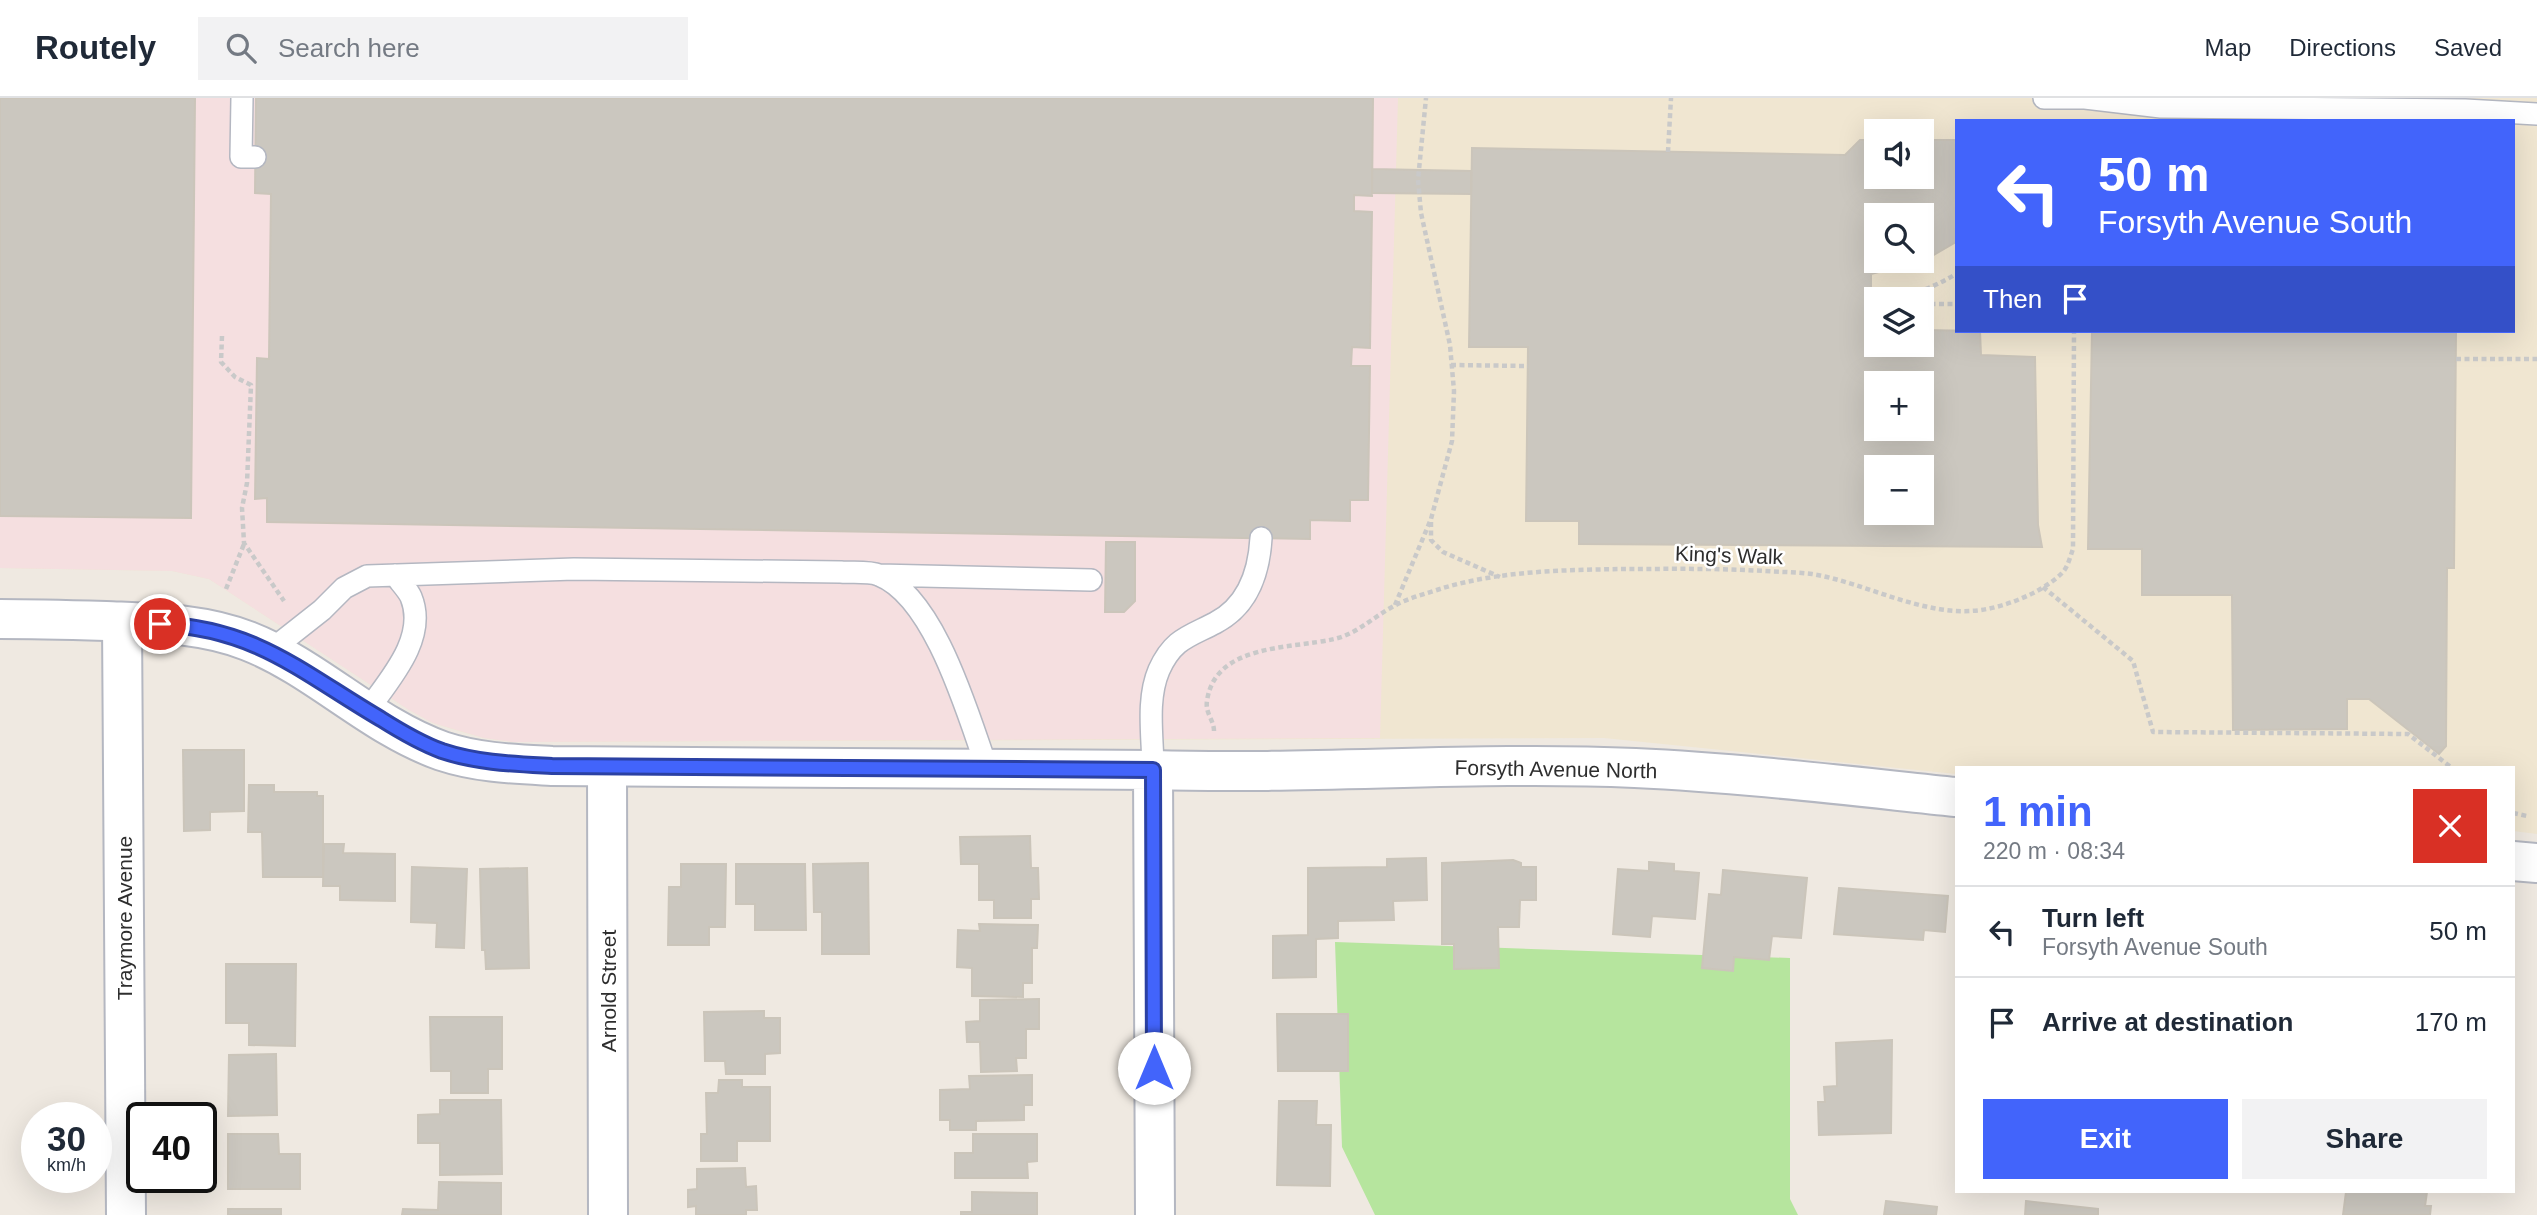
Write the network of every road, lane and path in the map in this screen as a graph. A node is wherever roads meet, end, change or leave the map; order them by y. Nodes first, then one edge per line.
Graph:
1 (242, 98) edge
2 (1426, 98) edge
3 (1671, 98) edge
4 (2044, 98) edge
5 (2537, 114) edge
6 (1668, 152) dead end
7 (255, 157) dead end
8 (1955, 275) edge
9 (1931, 287) edge
10 (1934, 304) edge
11 (1955, 304) edge
12 (2074, 333) edge
13 (222, 336) dead end
14 (2456, 359) dead end
15 (2537, 359) edge
16 (1451, 365) junction
17 (1528, 366) dead end
18 (1431, 519) junction
19 (1261, 538) dead end
20 (244, 543) junction
21 (395, 575) junction
22 (878, 575) junction
23 (1500, 577) junction
24 (1091, 580) dead end
25 (2043, 587) junction
26 (226, 589) dead end
27 (287, 605) dead end
28 (1394, 606) junction
29 (0, 619) edge
30 (122, 622) junction
31 (270, 651) junction
32 (368, 711) junction
33 (1209, 726) dead end
34 (2449, 766) edge
35 (607, 767) junction
36 (987, 768) junction
37 (1153, 770) junction
38 (1955, 797) edge
39 (2515, 813) edge
40 (2527, 816) dead end
41 (2515, 861) edge
42 (2537, 863) edge
43 (126, 1215) edge
44 (608, 1215) edge
45 (1155, 1215) edge

1 - 7 lane
2 - 16 path
3 - 6 path
4 - 5 lane
8 - 9 path
10 - 11 path
12 - 25 path, King's Walk
13 - 20 path
14 - 15 path
16 - 17 path
16 - 18 path
18 - 23 path
18 - 28 path
19 - 37 lane
20 - 26 path
20 - 27 path
21 - 22 lane
21 - 31 lane
21 - 32 lane
22 - 24 lane
22 - 36 lane
23 - 25 path, King's Walk
23 - 28 path, King's Walk
25 - 34 path
28 - 33 path, King's Walk
29 - 30 street, Forsyth Avenue North
30 - 31 street, Forsyth Avenue North
30 - 43 street, Traymore Avenue
31 - 32 street, Forsyth Avenue North
32 - 35 street, Forsyth Avenue North
35 - 36 street, Forsyth Avenue North
35 - 44 street, Arnold Street
36 - 37 street, Forsyth Avenue North
37 - 38 street, Forsyth Avenue North
37 - 45 street
39 - 40 path
41 - 42 street

